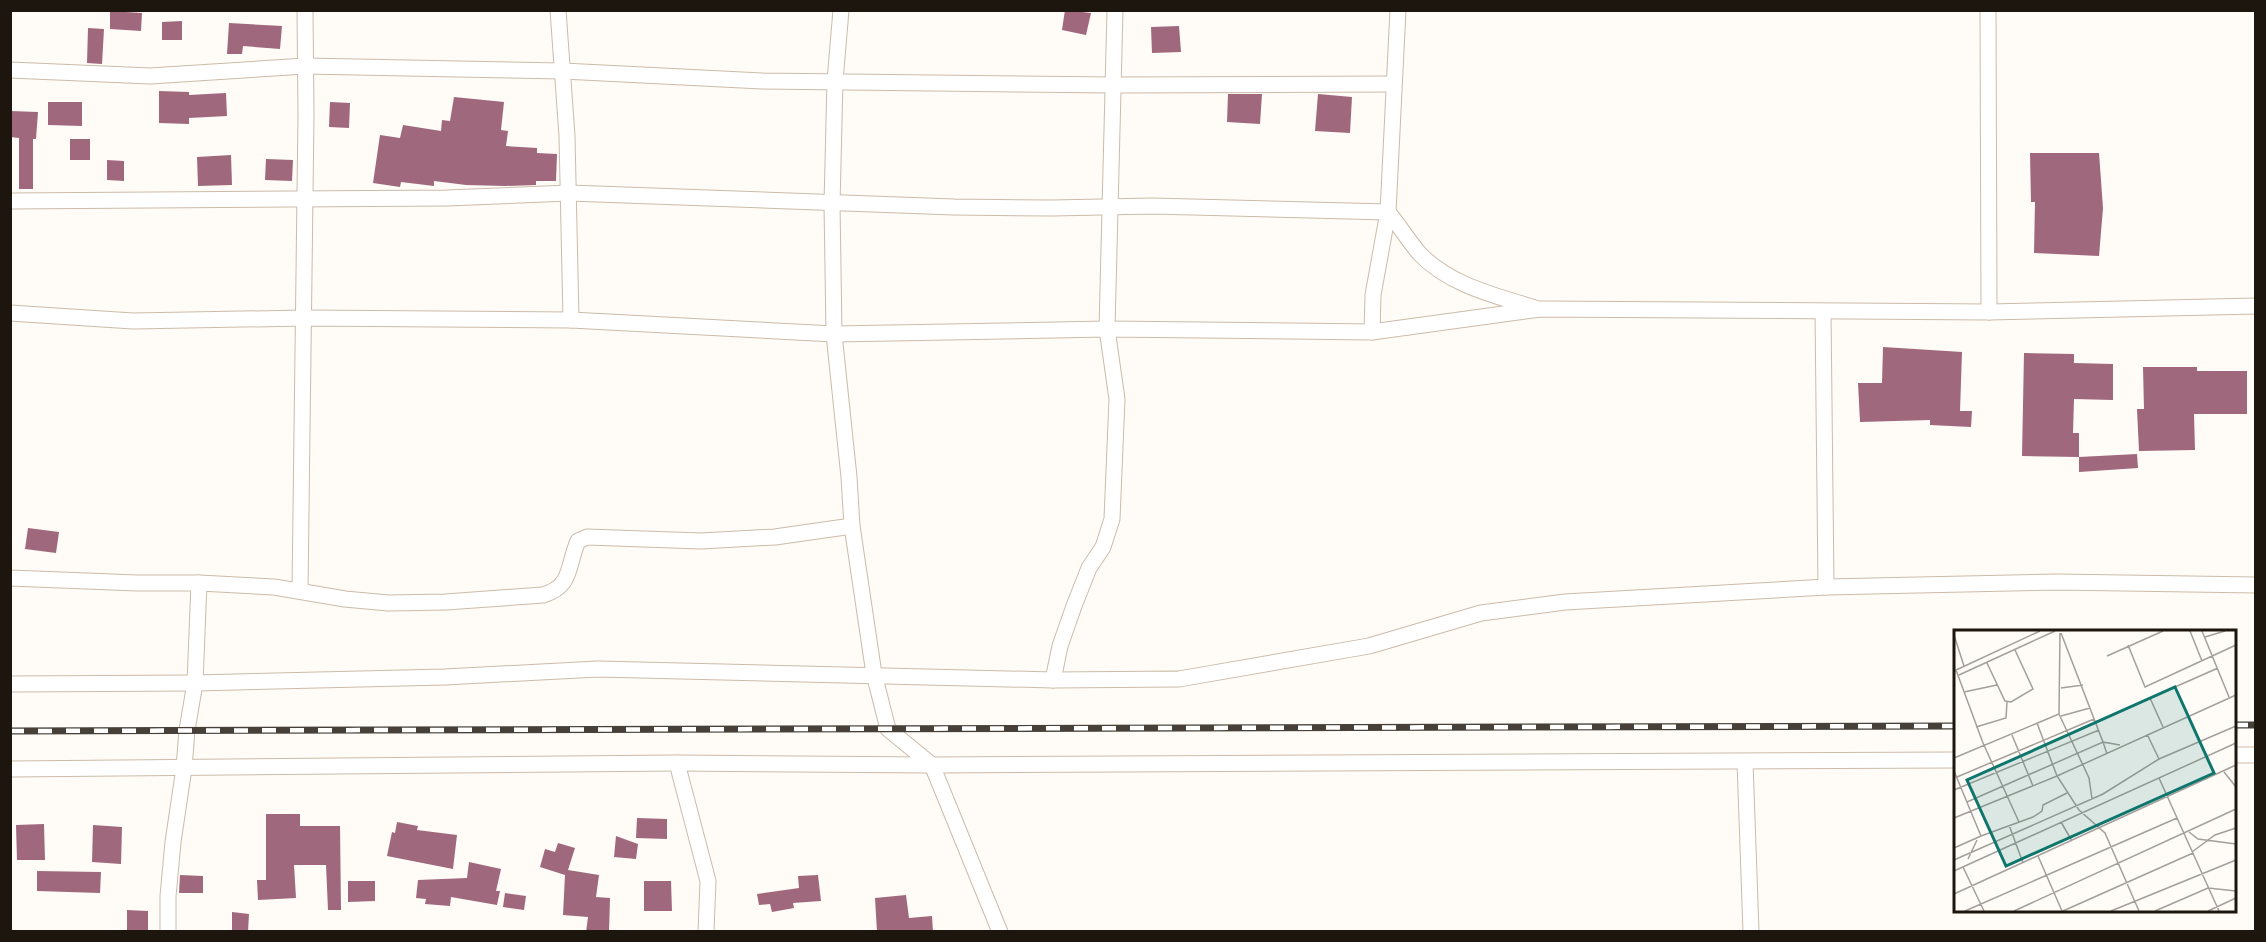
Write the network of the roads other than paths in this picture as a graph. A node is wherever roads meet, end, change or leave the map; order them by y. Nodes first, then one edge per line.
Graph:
1 (305, 10) edge
2 (558, 10) edge
3 (841, 10) edge
4 (1115, 10) edge
5 (1398, 10) edge
6 (1988, 10) edge
7 (305, 66) junction
8 (10, 70) edge
9 (563, 70) junction
10 (835, 81) junction
11 (1393, 84) junction
12 (1114, 85) junction
13 (569, 193) junction
14 (304, 198) junction
15 (10, 201) edge
16 (832, 204) junction
17 (1109, 207) junction
18 (1388, 212) junction
19 (2256, 306) edge
20 (1540, 309) junction
21 (1823, 312) junction
22 (1989, 312) junction
23 (10, 313) edge
24 (304, 318) junction
25 (571, 320) junction
26 (1107, 328) junction
27 (1372, 332) junction
28 (834, 334) junction
29 (852, 526) junction
30 (10, 578) edge
31 (199, 583) junction
32 (2256, 585) edge
33 (1826, 587) junction
34 (300, 590) junction
35 (874, 674) junction
36 (1053, 680) junction
37 (195, 683) junction
38 (10, 684) edge
39 (2236, 755) edge
40 (2256, 755) edge
41 (1954, 760) edge
42 (1745, 762) junction
43 (676, 763) junction
44 (932, 765) junction
45 (184, 768) junction
46 (10, 769) edge
47 (168, 932) edge
48 (706, 932) edge
49 (1000, 932) edge
50 (1750, 932) edge

1 - 7 street
2 - 9 street
3 - 10 street
4 - 12 street
5 - 11 street
6 - 22 street
7 - 8 street
7 - 9 street
7 - 14 street
9 - 10 street
9 - 13 street
10 - 12 street
10 - 16 street
11 - 12 street
11 - 18 street
12 - 17 street
13 - 14 street
13 - 16 street
13 - 25 street
14 - 15 street
14 - 24 street
16 - 17 street
16 - 28 street
17 - 18 street
17 - 26 street
18 - 20 street
18 - 27 street
19 - 22 street
20 - 21 street
20 - 27 street
21 - 22 street
21 - 33 street
23 - 24 street
24 - 25 street
24 - 34 street
25 - 28 street
26 - 27 street
26 - 28 street
26 - 36 street
28 - 29 street
29 - 34 street
29 - 35 street
30 - 31 street
31 - 34 street
31 - 37 street
32 - 33 street
33 - 36 street
35 - 36 street
35 - 37 street
35 - 44 street
37 - 38 street
37 - 45 street
39 - 40 street
41 - 42 street
42 - 44 street
42 - 50 street
43 - 44 street
43 - 45 street
43 - 48 street
44 - 49 street
45 - 46 street
45 - 47 street

